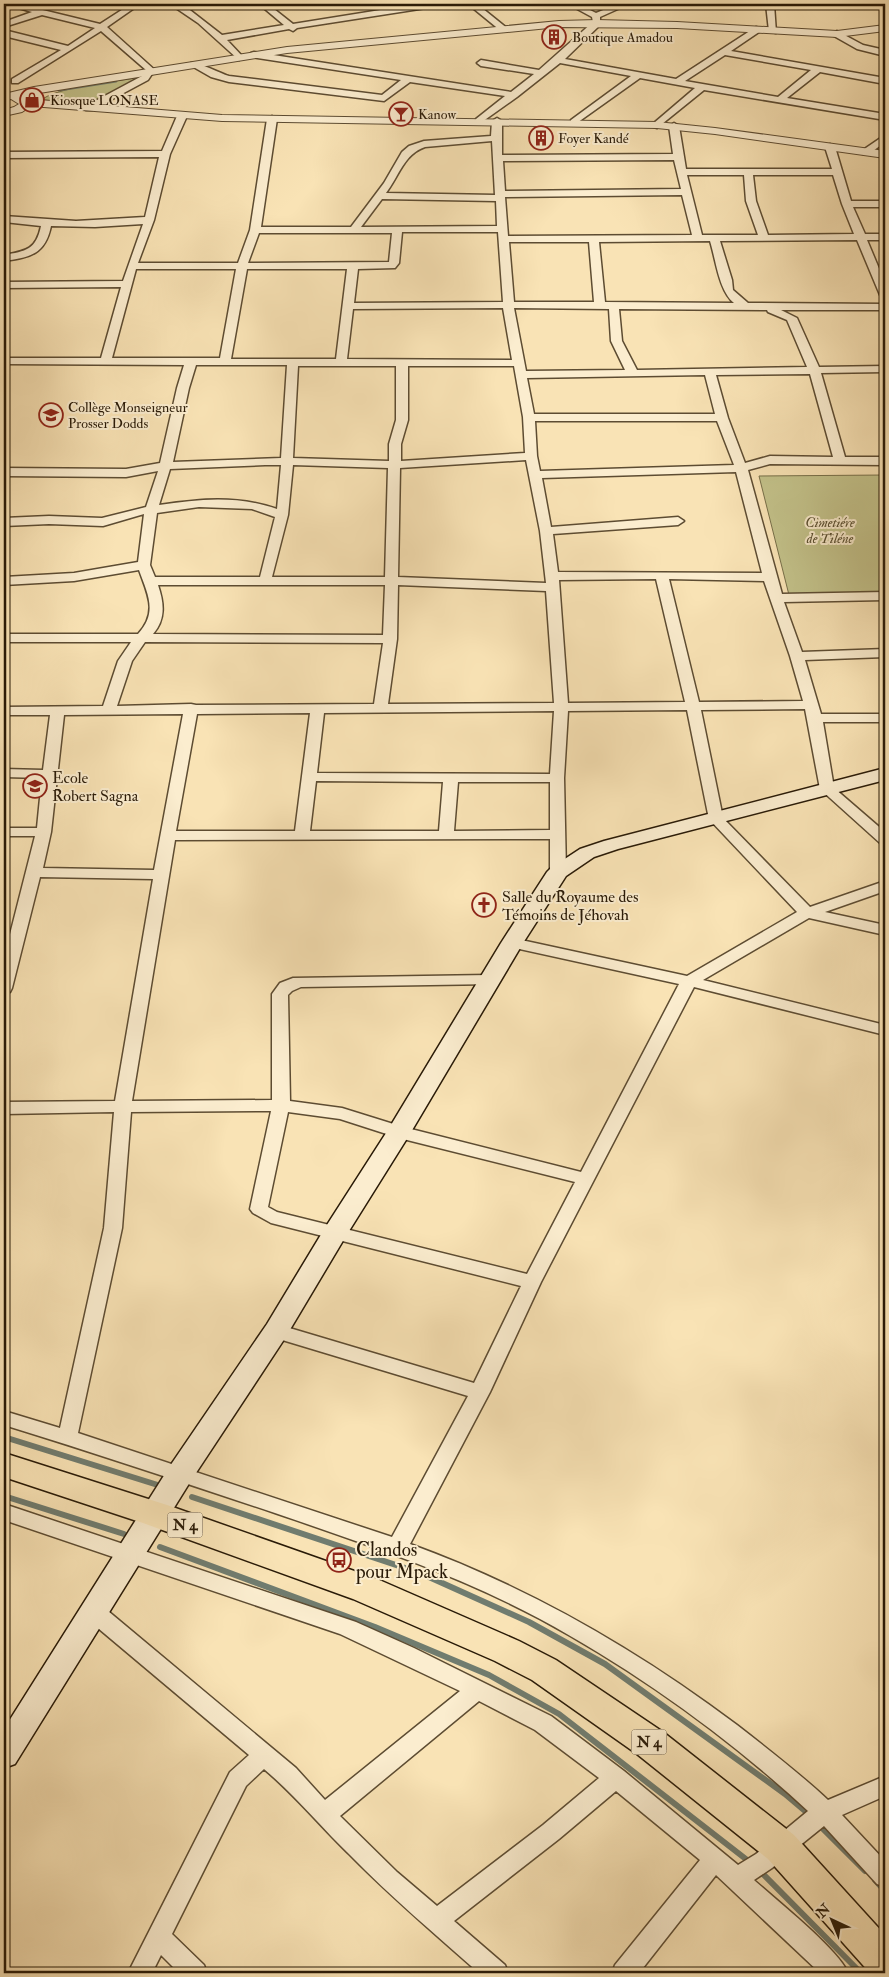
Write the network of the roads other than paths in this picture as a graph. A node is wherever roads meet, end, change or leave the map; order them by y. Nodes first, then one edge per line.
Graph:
1 (8, 4) edge
2 (136, 4) edge
3 (174, 4) edge
4 (288, 4) edge
5 (438, 4) edge
6 (472, 4) edge
7 (572, 4) edge
8 (625, 4) edge
9 (770, 4) edge
10 (23, 5) edge
11 (265, 5) edge
12 (425, 5) edge
13 (41, 12) junction
14 (597, 19) junction
15 (4, 25) edge
16 (102, 27) junction
17 (293, 28) junction
18 (885, 28) edge
19 (504, 29) junction
20 (756, 30) junction
21 (773, 31) junction
22 (4, 33) edge
23 (837, 34) junction
24 (220, 38) junction
25 (68, 49) junction
26 (724, 52) junction
27 (885, 52) edge
28 (254, 55) junction
29 (239, 57) junction
30 (558, 60) junction
31 (481, 63) dead end
32 (194, 65) junction
33 (818, 69) junction
34 (150, 72) junction
35 (541, 72) junction
36 (639, 75) junction
37 (4, 78) edge
38 (409, 78) junction
39 (15, 81) junction
40 (885, 81) edge
41 (678, 82) junction
42 (702, 87) junction
43 (47, 89) junction
44 (34, 90) junction
45 (514, 95) junction
46 (4, 98) edge
47 (779, 100) junction
48 (22, 105) junction
49 (89, 108) junction
50 (182, 116) junction
51 (885, 117) edge
52 (6, 118) edge
53 (272, 119) junction
54 (479, 121) junction
55 (497, 122) junction
56 (574, 122) junction
57 (657, 125) junction
58 (674, 126) junction
59 (496, 138) junction
60 (885, 138) edge
61 (830, 147) junction
62 (866, 152) junction
63 (4, 154) edge
64 (165, 154) junction
65 (885, 155) edge
66 (497, 158) junction
67 (678, 158) junction
68 (748, 171) junction
69 (682, 172) junction
70 (836, 172) junction
71 (687, 192) junction
72 (379, 196) junction
73 (500, 196) junction
74 (847, 204) junction
75 (885, 204) edge
76 (4, 219) edge
77 (149, 220) junction
78 (47, 224) junction
79 (354, 229) junction
80 (397, 229) junction
81 (255, 230) junction
82 (503, 234) junction
83 (862, 237) junction
84 (885, 237) edge
85 (714, 238) junction
86 (764, 238) junction
87 (594, 239) junction
88 (698, 239) junction
89 (4, 258) edge
90 (132, 266) junction
91 (242, 266) junction
92 (353, 266) junction
93 (882, 276) edge
94 (126, 284) junction
95 (4, 285) edge
96 (885, 295) edge
97 (510, 304) junction
98 (600, 305) junction
99 (614, 305) junction
100 (347, 306) junction
101 (745, 306) junction
102 (763, 306) junction
103 (807, 306) junction
104 (885, 307) edge
105 (792, 318) junction
106 (4, 361) edge
107 (105, 362) junction
108 (191, 362) junction
109 (225, 362) junction
110 (341, 362) junction
111 (294, 363) junction
112 (402, 363) junction
113 (519, 369) junction
114 (814, 369) junction
115 (885, 369) edge
116 (633, 373) junction
117 (710, 373) junction
118 (528, 416) junction
119 (722, 418) junction
120 (531, 456) junction
121 (840, 460) junction
122 (885, 461) edge
123 (286, 462) junction
124 (396, 465) junction
125 (166, 466) junction
126 (741, 468) junction
127 (4, 472) edge
128 (535, 475) junction
129 (285, 494) junction
130 (253, 505) junction
131 (151, 509) junction
132 (282, 515) junction
133 (678, 521) dead end
134 (4, 522) edge
135 (546, 530) junction
136 (144, 565) junction
137 (662, 575) junction
138 (769, 577) junction
139 (4, 580) edge
140 (150, 581) junction
141 (265, 581) junction
142 (390, 581) junction
143 (552, 581) junction
144 (885, 596) edge
145 (776, 598) junction
146 (143, 637) junction
147 (4, 638) edge
148 (390, 639) junction
149 (885, 653) edge
150 (797, 656) junction
151 (561, 706) junction
152 (381, 707) junction
153 (693, 707) junction
154 (192, 708) junction
155 (318, 708) junction
156 (109, 709) junction
157 (4, 710) edge
158 (57, 711) junction
159 (812, 712) junction
160 (885, 718) edge
161 (4, 774) edge
162 (49, 774) junction
163 (885, 774) edge
164 (310, 777) junction
165 (451, 777) junction
166 (557, 778) junction
167 (827, 789) junction
168 (716, 818) junction
169 (4, 832) edge
170 (44, 832) junction
171 (302, 834) junction
172 (557, 834) junction
173 (168, 836) junction
174 (446, 836) junction
175 (885, 840) edge
176 (33, 872) junction
177 (558, 872) junction
178 (161, 875) junction
179 (885, 886) edge
180 (807, 913) junction
181 (885, 930) edge
182 (512, 943) junction
183 (489, 980) junction
184 (689, 981) junction
185 (4, 988) edge
186 (885, 1030) edge
187 (281, 1105) junction
188 (124, 1106) junction
189 (4, 1108) edge
190 (399, 1132) junction
191 (586, 1179) junction
192 (334, 1234) junction
193 (532, 1282) junction
194 (276, 1331) junction
195 (480, 1392) junction
196 (4, 1418) edge
197 (67, 1437) junction
198 (4, 1465) edge
199 (180, 1474) junction
200 (4, 1512) edge
201 (155, 1514) junction
202 (398, 1546) junction
203 (129, 1556) junction
204 (94, 1612) junction
205 (477, 1690) junction
206 (4, 1755) edge
207 (265, 1758) junction
208 (616, 1778) junction
209 (885, 1786) edge
210 (824, 1812) junction
211 (324, 1816) junction
212 (781, 1848) junction
213 (715, 1858) junction
214 (885, 1877) edge
215 (737, 1879) junction
216 (436, 1921) junction
217 (158, 1936) junction
218 (885, 1962) edge
219 (140, 1973) edge
220 (196, 1973) edge
221 (496, 1973) edge
222 (624, 1973) edge
223 (836, 1973) edge

1 - 10 street
2 - 16 street
3 - 24 street
4 - 11 street
5 - 12 street
6 - 19 street
7 - 14 street
8 - 14 street
9 - 21 street
10 - 13 street
11 - 17 street
12 - 17 street
13 - 15 street
13 - 16 street
14 - 19 street
14 - 20 street
14 - 30 street
16 - 25 street
16 - 34 street
17 - 24 street
18 - 23 street
19 - 28 street
20 - 21 street
20 - 26 street
21 - 23 street
22 - 25 street
23 - 27 street
24 - 29 street
25 - 39 street
26 - 33 street
26 - 41 street
28 - 29 street
28 - 38 street
29 - 32 street
30 - 35 street
30 - 36 street
31 - 35 street
32 - 34 street
32 - 38 street
33 - 40 street
33 - 47 street
34 - 43 street
34 - 49 street
35 - 45 street
36 - 41 street
36 - 56 street
37 - 39 street
38 - 45 street
39 - 44 street
41 - 42 street
42 - 47 street
42 - 57 street
43 - 44 street
43 - 48 street
44 - 46 street
45 - 54 street
46 - 48 street
47 - 51 street
48 - 49 street
48 - 52 street
49 - 50 street
50 - 53 street
50 - 64 street
53 - 54 street
53 - 81 street
54 - 55 street
55 - 56 street
55 - 59 street
56 - 57 street
57 - 58 street
58 - 61 street
58 - 67 street
59 - 66 street
59 - 72 street
60 - 62 street
61 - 62 street
61 - 70 street
62 - 65 street
63 - 64 street
64 - 77 street
66 - 67 street
66 - 73 street
67 - 69 street
68 - 69 street
68 - 70 street
68 - 86 street
69 - 71 street
70 - 74 street
71 - 73 street
71 - 88 street
72 - 73 street
72 - 79 street
73 - 82 street
74 - 75 street
74 - 83 street
76 - 78 street
77 - 78 street
77 - 90 street
78 - 89 street
79 - 80 street
79 - 81 street
80 - 82 street
80 - 92 street
81 - 91 street
82 - 87 street
82 - 97 street
83 - 84 street
83 - 86 street
83 - 93 street
85 - 86 street
85 - 88 street
85 - 101 street
87 - 88 street
87 - 98 street
90 - 91 street
90 - 94 street
91 - 92 street
91 - 109 street
92 - 100 street
93 - 96 street
94 - 95 street
94 - 107 street
97 - 98 street
97 - 100 street
97 - 113 street
98 - 99 street
99 - 101 street
99 - 116 street
100 - 110 street
101 - 102 street
102 - 103 street
102 - 105 street
103 - 104 street
103 - 105 street
105 - 114 street
106 - 107 street
107 - 108 street
108 - 109 street
108 - 125 street
109 - 111 street
110 - 111 street
110 - 112 street
111 - 123 street
112 - 113 street
112 - 124 street
113 - 116 street
113 - 118 street
114 - 115 street
114 - 117 street
114 - 121 street
116 - 117 street
117 - 119 street
118 - 119 street
118 - 120 street
119 - 126 street
120 - 124 street
120 - 128 street
121 - 122 street
121 - 126 street
123 - 124 street
123 - 125 street
123 - 129 street
124 - 142 street
125 - 127 street
125 - 131 street
126 - 128 street
126 - 138 street
128 - 135 street
129 - 130 street
129 - 132 street
130 - 131 street
130 - 132 street
131 - 134 street
131 - 136 street
132 - 141 street
133 - 135 street
135 - 143 street
136 - 139 street
136 - 140 street
137 - 138 street
137 - 143 street
137 - 153 street
138 - 145 street
140 - 141 street
140 - 146 street
141 - 142 street
142 - 143 street
142 - 148 street
143 - 151 street
144 - 145 street
145 - 150 street
146 - 147 street
146 - 148 street
146 - 156 street
148 - 152 street
149 - 150 street
150 - 159 street
151 - 152 street
151 - 153 street
151 - 166 street
152 - 155 street
153 - 159 street
153 - 168 street
154 - 155 street
154 - 156 street
154 - 173 street
155 - 164 street
156 - 158 street
157 - 158 street
158 - 162 street
159 - 160 street
159 - 167 street
161 - 162 street
162 - 170 street
163 - 167 main road
164 - 165 street
164 - 171 street
165 - 166 street
165 - 174 street
166 - 172 street
167 - 168 main road
167 - 175 street
168 - 177 main road
168 - 180 street
169 - 170 street
170 - 176 street
171 - 173 street
171 - 174 street
172 - 174 street
172 - 177 street
173 - 178 street
176 - 178 street
176 - 185 street
177 - 182 main road
178 - 188 street
179 - 180 street
180 - 181 street
180 - 184 street
182 - 183 main road
182 - 184 street
183 - 187 street
183 - 190 main road
184 - 186 street
184 - 191 street
187 - 188 street
187 - 190 street
187 - 192 street
188 - 189 street
188 - 197 street
190 - 191 street
190 - 192 main road
191 - 193 street
192 - 193 street
192 - 194 main road
193 - 195 street
194 - 195 street
194 - 199 main road
195 - 202 street
196 - 197 street
197 - 199 street
198 - 201 highway, N 4
199 - 201 main road
199 - 202 street
200 - 203 street
201 - 203 main road
201 - 212 highway, N 4
202 - 210 street
203 - 204 main road
203 - 205 street
204 - 206 main road
204 - 207 street
205 - 208 street
205 - 211 street
207 - 211 street
207 - 217 street
208 - 213 street
208 - 216 street
209 - 210 street
210 - 212 street
210 - 214 street
211 - 216 street
212 - 215 street
212 - 218 highway, N 4
213 - 215 street
213 - 222 street
215 - 223 street
216 - 221 street
217 - 219 street
217 - 220 street

